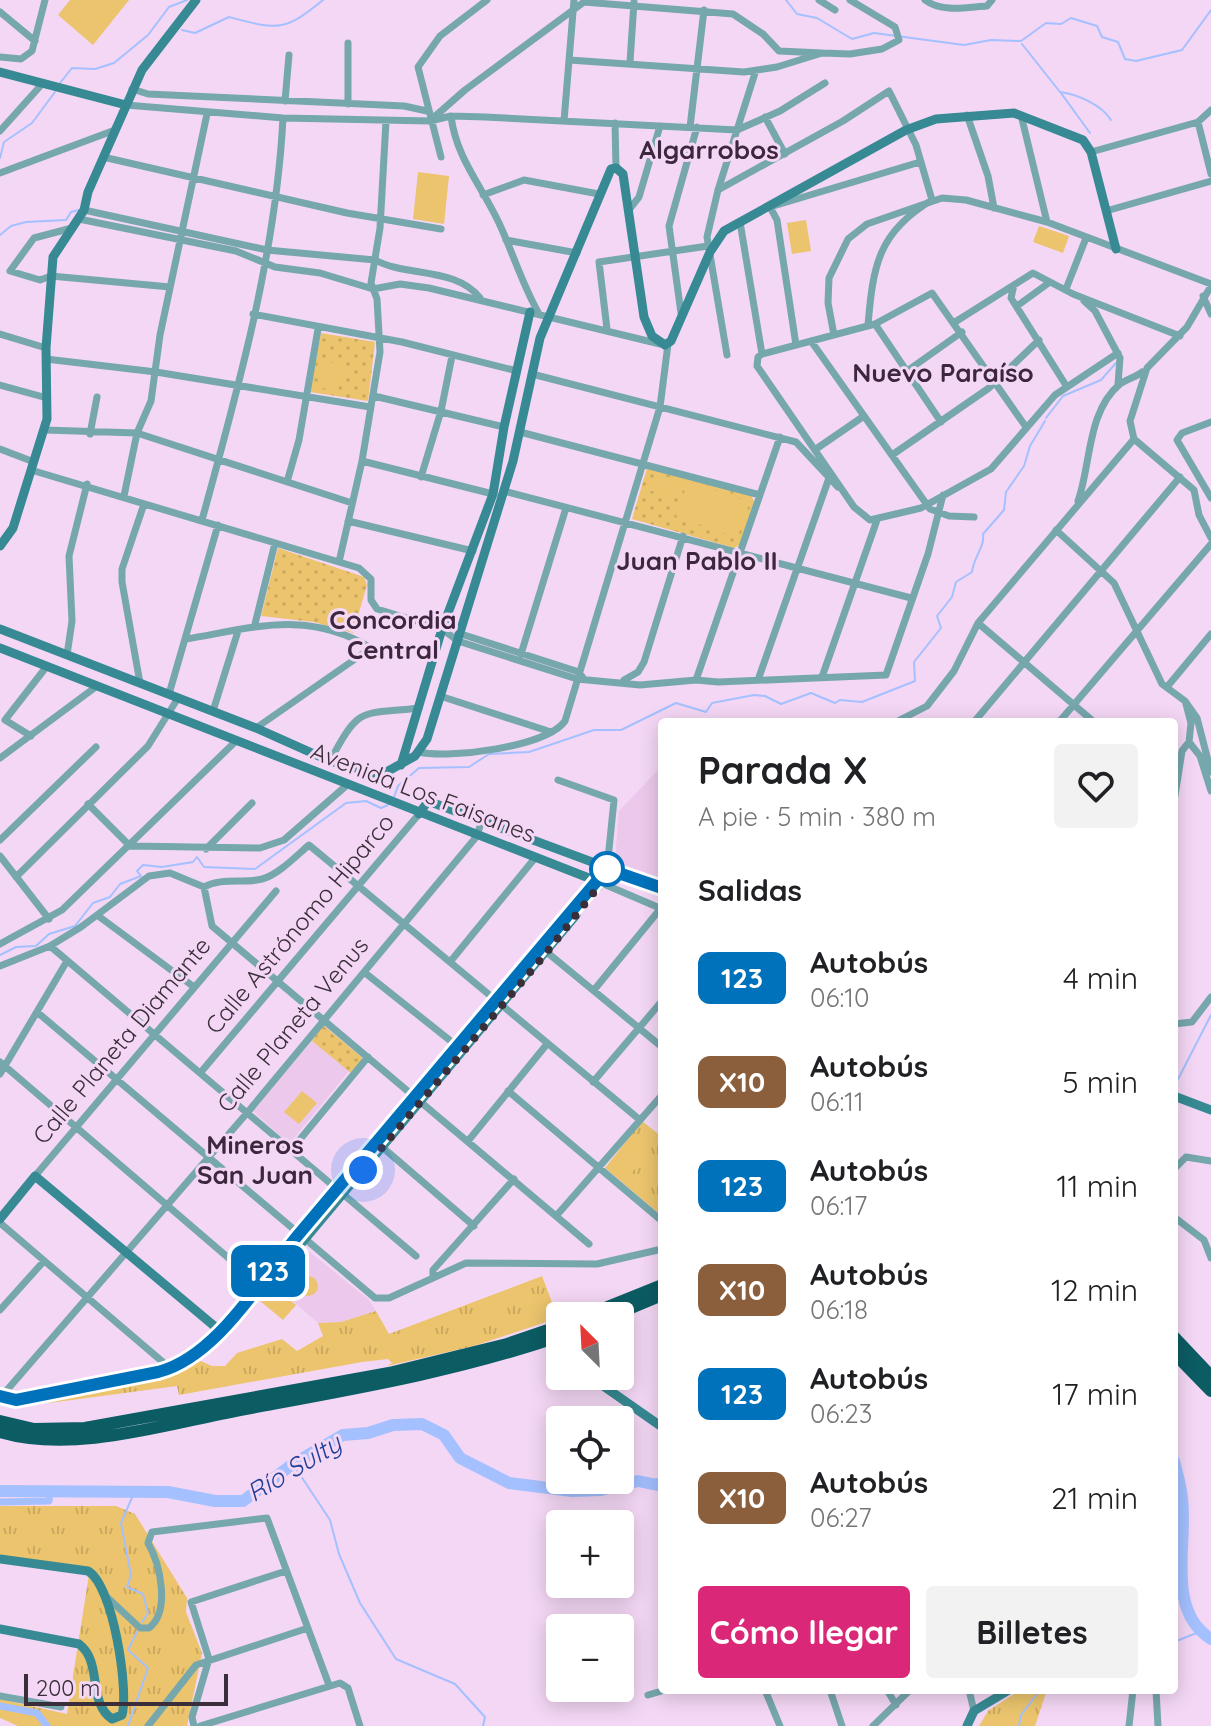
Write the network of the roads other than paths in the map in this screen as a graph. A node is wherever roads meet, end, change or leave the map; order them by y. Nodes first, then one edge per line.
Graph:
1 (45, 0) edge
2 (196, 0) edge
3 (487, 0) edge
4 (819, 0) edge
5 (850, 0) edge
6 (925, 0) edge
7 (992, 0) edge
8 (634, 2) edge
9 (573, 4) edge
10 (704, 10) junction
11 (835, 10) dead end
12 (0, 12) edge
13 (559, 19) junction
14 (572, 25) junction
15 (35, 41) junction
16 (348, 43) dead end
17 (822, 53) junction
18 (289, 55) dead end
19 (0, 57) edge
20 (569, 60) junction
21 (630, 62) junction
22 (696, 67) junction
23 (756, 70) junction
24 (0, 72) edge
25 (43, 83) junction
26 (825, 83) dead end
27 (132, 89) junction
28 (285, 101) junction
29 (348, 104) junction
30 (126, 105) junction
31 (1211, 110) edge
32 (427, 111) junction
33 (207, 114) junction
34 (967, 115) junction
35 (1021, 115) junction
36 (451, 116) junction
37 (765, 117) junction
38 (283, 118) junction
39 (386, 121) junction
40 (430, 121) junction
41 (564, 121) junction
42 (1198, 122) junction
43 (615, 123) junction
44 (660, 126) junction
45 (693, 127) junction
46 (1, 130) edge
47 (115, 130) junction
48 (737, 130) junction
49 (906, 130) junction
50 (1091, 152) junction
51 (785, 154) junction
52 (103, 157) junction
53 (441, 157) dead end
54 (920, 162) junction
55 (616, 168) junction
56 (0, 173) edge
57 (1211, 174) edge
58 (194, 176) junction
59 (1211, 181) edge
60 (718, 190) junction
61 (599, 194) junction
62 (279, 195) junction
63 (483, 195) junction
64 (932, 200) junction
65 (770, 207) junction
66 (994, 208) junction
67 (1106, 211) junction
68 (627, 213) junction
69 (82, 215) junction
70 (381, 218) junction
71 (740, 222) junction
72 (1047, 222) junction
73 (72, 228) junction
74 (441, 229) dead end
75 (182, 231) junction
76 (1086, 238) junction
77 (506, 240) junction
78 (180, 241) junction
79 (709, 249) junction
80 (1116, 249) junction
81 (267, 250) junction
82 (672, 251) junction
83 (577, 253) junction
84 (634, 257) junction
85 (375, 260) junction
86 (265, 263) junction
87 (51, 276) junction
88 (1050, 282) junction
89 (1015, 284) junction
90 (1211, 285) edge
91 (170, 287) junction
92 (373, 289) junction
93 (1070, 292) junction
94 (1203, 296) junction
95 (481, 299) junction
96 (1017, 306) junction
97 (681, 313) junction
98 (253, 314) junction
99 (539, 314) junction
100 (1211, 314) edge
101 (955, 322) junction
102 (872, 324) junction
103 (318, 329) junction
104 (607, 329) junction
105 (962, 332) junction
106 (0, 334) edge
107 (834, 335) junction
108 (1180, 336) junction
109 (379, 340) junction
110 (1039, 340) junction
111 (811, 341) junction
112 (664, 344) junction
113 (796, 345) junction
114 (1118, 353) junction
115 (46, 354) junction
116 (762, 354) junction
117 (727, 355) dead end
118 (452, 356) junction
119 (1147, 368) junction
120 (517, 371) junction
121 (907, 371) junction
122 (156, 372) junction
123 (532, 374) junction
124 (994, 381) junction
125 (0, 385) edge
126 (238, 385) junction
127 (1067, 387) junction
128 (1115, 390) junction
129 (374, 396) junction
130 (97, 397) dead end
131 (306, 397) junction
132 (47, 398) junction
133 (370, 407) junction
134 (660, 407) junction
135 (441, 411) junction
136 (864, 416) junction
137 (941, 422) junction
138 (1211, 422) edge
139 (504, 427) junction
140 (1026, 427) junction
141 (45, 430) junction
142 (520, 432) junction
143 (137, 433) junction
144 (90, 434) junction
145 (780, 437) junction
146 (1134, 439) junction
147 (0, 449) edge
148 (816, 449) junction
149 (892, 455) junction
150 (362, 461) junction
151 (218, 462) junction
152 (643, 465) junction
153 (33, 466) junction
154 (421, 477) junction
155 (1180, 477) junction
156 (829, 478) junction
157 (287, 482) junction
158 (87, 484) junction
159 (1209, 486) edge
160 (504, 491) junction
161 (493, 494) junction
162 (845, 494) junction
163 (760, 495) junction
164 (943, 495) junction
165 (1196, 495) junction
166 (124, 496) junction
167 (1211, 500) edge
168 (1078, 502) junction
169 (352, 503) junction
170 (144, 504) junction
171 (927, 505) junction
172 (566, 508) junction
173 (939, 513) junction
174 (974, 517) dead end
175 (202, 520) junction
176 (877, 520) junction
177 (348, 521) junction
178 (625, 521) junction
179 (218, 525) junction
180 (1056, 530) junction
181 (683, 536) junction
182 (1211, 541) edge
183 (275, 543) junction
184 (0, 546) edge
185 (473, 551) junction
186 (740, 552) junction
187 (339, 562) junction
188 (798, 567) junction
189 (1103, 570) junction
190 (856, 583) junction
191 (911, 598) junction
192 (978, 623) junction
193 (255, 624) junction
194 (0, 629) edge
195 (442, 629) junction
196 (1138, 630) junction
197 (238, 631) junction
198 (1211, 634) edge
199 (459, 638) junction
200 (186, 639) junction
201 (0, 648) edge
202 (521, 654) junction
203 (67, 655) junction
204 (1024, 661) junction
205 (47, 666) junction
206 (111, 672) junction
207 (580, 676) junction
208 (822, 677) junction
209 (696, 680) junction
210 (758, 680) junction
211 (622, 681) junction
212 (140, 683) junction
213 (100, 687) junction
214 (1167, 687) junction
215 (174, 696) junction
216 (440, 696) junction
217 (1185, 701) junction
218 (1076, 703) junction
219 (419, 708) junction
220 (213, 711) junction
221 (169, 713) junction
222 (912, 718) edge
223 (977, 718) edge
224 (1063, 718) edge
225 (1090, 718) edge
226 (252, 727) junction
227 (551, 732) junction
228 (31, 736) junction
229 (238, 742) junction
230 (1189, 742) junction
231 (96, 747) dead end
232 (419, 752) junction
233 (0, 758) edge
234 (330, 761) junction
235 (401, 765) junction
236 (1211, 772) edge
237 (558, 780) dead end
238 (347, 785) junction
239 (1178, 789) edge
240 (1211, 791) edge
241 (428, 801) joint
242 (252, 803) dead end
243 (88, 804) junction
244 (419, 814) junction
245 (482, 819) junction
246 (477, 836) junction
247 (0, 840) edge
248 (130, 846) junction
249 (206, 849) junction
250 (0, 856) edge
251 (535, 858) junction
252 (607, 869) junction
253 (16, 877) junction
254 (599, 882) junction
255 (358, 886) junction
256 (204, 887) junction
257 (658, 887) edge
258 (276, 891) dead end
259 (658, 907) edge
260 (658, 912) edge
261 (97, 915) junction
262 (49, 919) junction
263 (404, 924) junction
264 (230, 942) junction
265 (0, 944) edge
266 (50, 946) junction
267 (544, 949) junction
268 (67, 961) junction
269 (450, 962) junction
270 (0, 966) edge
271 (364, 972) junction
272 (277, 980) junction
273 (194, 987) junction
274 (594, 990) junction
275 (1211, 997) edge
276 (498, 1003) junction
277 (658, 1006) edge
278 (37, 1012) junction
279 (324, 1019) junction
280 (1178, 1024) edge
281 (639, 1028) junction
282 (155, 1033) junction
283 (547, 1044) junction
284 (658, 1044) edge
285 (457, 1046) junction
286 (368, 1057) junction
287 (2, 1067) edge
288 (201, 1072) junction
289 (116, 1080) junction
290 (593, 1082) junction
291 (508, 1091) junction
292 (1178, 1098) edge
293 (418, 1099) junction
294 (658, 1100) edge
295 (1211, 1110) edge
296 (247, 1113) junction
297 (640, 1120) junction
298 (76, 1128) junction
299 (468, 1141) junction
300 (379, 1145) junction
301 (292, 1149) junction
302 (208, 1157) junction
303 (1211, 1161) edge
304 (1178, 1165) edge
305 (598, 1167) junction
306 (35, 1176) junction
307 (514, 1179) junction
308 (340, 1191) junction
309 (166, 1206) junction
310 (557, 1215) junction
311 (658, 1218) edge
312 (1178, 1220) edge
313 (0, 1221) edge
314 (474, 1226) junction
315 (302, 1237) junction
316 (589, 1244) dead end
317 (658, 1250) edge
318 (126, 1253) junction
319 (416, 1256) dead end
320 (1211, 1258) edge
321 (44, 1261) junction
322 (433, 1276) junction
323 (260, 1285) junction
324 (658, 1287) edge
325 (658, 1297) edge
326 (87, 1298) junction
327 (620, 1302) edge
328 (634, 1307) edge
329 (0, 1310) edge
330 (219, 1330) junction
331 (546, 1331) edge
332 (546, 1340) edge
333 (1178, 1341) edge
334 (1178, 1357) edge
335 (171, 1369) junction
336 (1211, 1376) edge
337 (609, 1390) edge
338 (1211, 1391) edge
339 (1, 1396) edge
340 (0, 1421) edge
341 (658, 1424) edge
342 (0, 1432) edge
343 (0, 1559) edge
344 (286, 1571) junction
345 (108, 1598) junction
346 (308, 1628) junction
347 (0, 1629) edge
348 (209, 1659) junction
349 (329, 1685) junction
350 (658, 1692) edge
351 (767, 1694) edge
352 (831, 1694) edge
353 (889, 1694) edge
354 (906, 1694) edge
355 (970, 1694) edge
356 (1002, 1694) edge
357 (1133, 1694) edge
358 (1156, 1694) edge
359 (648, 1695) dead end
360 (0, 1696) edge
361 (896, 1705) junction
362 (61, 1707) dead end
363 (974, 1711) junction
364 (118, 1722) edge
365 (148, 1726) edge
366 (197, 1726) edge
367 (360, 1726) edge
368 (780, 1726) edge
369 (842, 1726) edge
370 (873, 1726) edge
371 (967, 1726) edge
372 (1129, 1726) edge
373 (1158, 1726) edge

1 - 15 street
2 - 27 street
3 - 32 street
4 - 11 street
5 - 17 street
6 - 7 street
8 - 9 street
8 - 10 street
8 - 21 street
9 - 13 street
9 - 14 street
10 - 17 street
10 - 22 street
12 - 15 street
13 - 14 street
13 - 40 street
14 - 20 street
15 - 19 street
16 - 29 street
17 - 23 street
18 - 28 street
20 - 21 street
20 - 41 street
21 - 22 street
22 - 23 street
22 - 45 street
23 - 48 street
24 - 25 street
25 - 30 street
25 - 46 street
26 - 37 street
27 - 28 street
27 - 30 street
28 - 29 street
29 - 32 street
30 - 33 street
30 - 47 street
31 - 42 street
32 - 40 street
33 - 38 street
33 - 58 street
34 - 35 street
34 - 49 street
34 - 66 street
35 - 50 street
35 - 72 street
36 - 40 street
36 - 41 street
36 - 63 street
37 - 48 street
37 - 51 street
38 - 39 street
38 - 62 street
39 - 40 street
39 - 70 street
40 - 53 street
41 - 43 street
42 - 50 street
42 - 57 street
43 - 44 street
43 - 55 street
44 - 45 street
44 - 68 street
45 - 48 street
45 - 82 street
47 - 52 street
47 - 56 street
48 - 60 street
49 - 51 street
49 - 54 street
49 - 65 street
50 - 67 street
51 - 60 street
52 - 58 street
52 - 69 street
54 - 64 street
54 - 65 street
55 - 61 street
55 - 68 street
58 - 62 street
58 - 75 street
59 - 67 street
60 - 79 street
61 - 63 street
61 - 83 street
62 - 70 street
62 - 81 street
63 - 77 street
64 - 66 street
64 - 102 street
64 - 107 street
65 - 71 street
65 - 113 street
66 - 72 street
67 - 80 street
68 - 84 street
69 - 73 street
69 - 75 street
69 - 78 street
70 - 74 street
70 - 85 street
71 - 79 street
71 - 116 street
72 - 76 street
73 - 87 street
73 - 87 street
75 - 78 street
75 - 81 street
76 - 80 street
76 - 93 street
77 - 83 street
77 - 99 street
78 - 86 street
78 - 91 street
79 - 82 street
79 - 97 street
79 - 117 street
80 - 90 street
81 - 85 street
81 - 86 street
82 - 84 street
82 - 97 street
83 - 99 street
84 - 104 street
84 - 112 street
85 - 92 street
85 - 95 street
86 - 92 street
86 - 98 street
87 - 91 street
87 - 115 street
88 - 89 street
88 - 93 street
88 - 96 street
89 - 96 street
89 - 101 street
90 - 94 street
91 - 122 street
92 - 95 street
92 - 109 street
93 - 108 street
93 - 114 street
94 - 100 street
94 - 108 street
95 - 99 street
96 - 110 street
97 - 112 street
98 - 103 street
98 - 126 street
99 - 104 street
99 - 120 street
99 - 123 street
101 - 102 street
101 - 105 street
102 - 107 street
102 - 121 street
103 - 109 street
103 - 131 street
104 - 112 street
105 - 121 street
105 - 124 street
106 - 115 street
107 - 111 street
108 - 119 street
109 - 118 street
109 - 129 street
110 - 124 street
110 - 127 street
111 - 113 street
111 - 136 street
112 - 134 street
113 - 116 street
114 - 127 street
114 - 128 street
115 - 122 street
115 - 132 street
116 - 148 street
118 - 120 street
118 - 135 street
119 - 128 street
119 - 146 street
120 - 139 street
121 - 137 street
122 - 126 street
122 - 143 street
123 - 134 street
123 - 142 street
124 - 137 street
124 - 140 street
125 - 132 street
126 - 131 street
126 - 151 street
127 - 140 street
128 - 168 street
129 - 133 street
129 - 135 street
130 - 144 street
131 - 133 street
131 - 157 street
132 - 141 street
133 - 150 street
134 - 145 street
134 - 152 street
135 - 139 street
135 - 154 street
136 - 148 street
136 - 149 street
137 - 149 street
138 - 159 street
139 - 161 street
140 - 164 street
141 - 144 street
141 - 153 street
142 - 152 street
142 - 160 street
143 - 144 street
143 - 151 street
143 - 166 street
145 - 156 street
145 - 163 street
146 - 155 street
146 - 168 street
147 - 153 street
148 - 162 street
149 - 171 street
150 - 154 street
150 - 169 street
151 - 157 street
151 - 175 street
152 - 163 street
152 - 178 street
153 - 158 street
153 - 184 street
154 - 161 street
155 - 165 street
155 - 189 street
156 - 162 street
156 - 188 street
157 - 169 street
158 - 166 street
158 - 203 street
159 - 167 street
160 - 172 street
160 - 199 street
161 - 185 street
162 - 176 street
163 - 186 street
164 - 171 street
164 - 173 street
165 - 167 street
165 - 182 street
166 - 170 street
168 - 180 street
169 - 177 street
170 - 175 street
170 - 212 street
171 - 173 street
171 - 176 street
172 - 178 street
172 - 202 street
173 - 174 street
173 - 191 street
175 - 179 street
176 - 190 street
177 - 185 street
177 - 187 street
178 - 181 street
178 - 207 street
179 - 183 street
179 - 200 street
180 - 189 street
180 - 192 street
181 - 186 street
181 - 211 street
182 - 196 street
183 - 187 street
183 - 193 street
185 - 195 street
186 - 188 street
186 - 209 street
187 - 195 street
188 - 190 street
188 - 210 street
189 - 196 street
189 - 204 street
190 - 191 street
190 - 208 street
191 - 208 street
192 - 204 street
192 - 222 street
193 - 197 street
193 - 226 street
194 - 203 street, Avenida Los Faisanes
195 - 199 street
195 - 219 street
196 - 214 street
196 - 218 street
197 - 200 street
197 - 220 street
198 - 214 street
199 - 202 street
199 - 207 street
199 - 216 street
200 - 215 street
201 - 205 street
202 - 207 street
203 - 206 street, Avenida Los Faisanes
204 - 218 street
204 - 223 street
205 - 213 street
205 - 228 street
206 - 212 street, Avenida Los Faisanes
206 - 213 street
207 - 211 street
207 - 227 street
208 - 210 street
209 - 210 street
209 - 211 street
212 - 215 street, Avenida Los Faisanes
213 - 221 street, Avenida Los Faisanes
213 - 228 street
214 - 217 street
215 - 220 street, Avenida Los Faisanes
215 - 221 street
216 - 227 street
216 - 232 street
217 - 230 street
217 - 236 street
218 - 224 street
218 - 225 street
219 - 234 street
219 - 235 street
220 - 226 street, Avenida Los Faisanes
221 - 229 street, Avenida Los Faisanes
221 - 243 street
226 - 229 street
226 - 234 street, Avenida Los Faisanes
227 - 232 street
228 - 233 street
229 - 238 street, Avenida Los Faisanes
229 - 248 street
230 - 239 street
230 - 240 street
231 - 247 street
232 - 235 street
234 - 235 street, Avenida Los Faisanes
237 - 252 street
238 - 244 street, Avenida Los Faisanes
238 - 249 street
241 - 244 street, Calle Astrónomo Hiparco
241 - 245 street, Avenida Los Faisanes
242 - 249 street
243 - 248 street
243 - 253 street
244 - 246 street, Avenida Los Faisanes
244 - 255 street, Calle Astrónomo Hiparco
245 - 246 street, Calle Planeta Venus
245 - 252 street, Avenida Los Faisanes
246 - 251 street, Avenida Los Faisanes
246 - 263 street, Calle Planeta Venus
248 - 249 street
248 - 262 street
250 - 253 street
251 - 254 street, Avenida Los Faisanes
251 - 269 street
252 - 254 street
252 - 257 street, Avenida Los Faisanes
253 - 262 street
254 - 259 street, Avenida Los Faisanes
254 - 267 street
255 - 256 street
255 - 263 street
255 - 272 street, Calle Astrónomo Hiparco
256 - 261 street
256 - 264 street
258 - 264 street, Calle Planeta Diamante
260 - 274 street
261 - 266 street
261 - 273 street
262 - 265 street
263 - 269 street
263 - 271 street, Calle Planeta Venus
264 - 272 street
264 - 273 street, Calle Planeta Diamante
266 - 268 street
266 - 270 street
267 - 274 street
267 - 276 street
268 - 278 street
268 - 282 street
269 - 276 street
271 - 279 street, Calle Planeta Venus
271 - 285 street
272 - 279 street
272 - 288 street, Calle Astrónomo Hiparco
273 - 282 street, Calle Planeta Diamante
274 - 281 street
275 - 280 street
276 - 283 street
276 - 285 street
276 - 293 street
277 - 281 street
278 - 287 street
278 - 289 street
279 - 286 street
279 - 296 street, Calle Planeta Venus
281 - 284 street
281 - 290 street
282 - 288 street
282 - 289 street, Calle Planeta Diamante
283 - 290 street
283 - 291 street
285 - 293 street
286 - 293 street
286 - 301 street
287 - 298 street
288 - 296 street
289 - 298 street, Calle Planeta Diamante
289 - 302 street
290 - 297 street
291 - 299 street
291 - 305 street
292 - 295 street
293 - 299 street
293 - 300 street
294 - 297 street
296 - 301 street
296 - 302 street, Calle Planeta Venus
297 - 305 street
298 - 306 street, Calle Planeta Diamante
298 - 309 street
299 - 307 street
300 - 308 street
300 - 314 street
301 - 308 street
302 - 309 street, Calle Planeta Venus
302 - 315 street
303 - 304 street
305 - 310 street
305 - 311 street
306 - 313 street, Calle Planeta Diamante
306 - 318 street
307 - 310 street
307 - 314 street
308 - 315 street
308 - 319 street
309 - 318 street, Calle Planeta Venus
309 - 323 street
310 - 316 street
312 - 320 street
313 - 321 street
314 - 322 street
315 - 322 street
315 - 323 street
317 - 322 street
318 - 326 street, Calle Planeta Venus
318 - 330 street
321 - 326 street
321 - 329 street
323 - 330 street
324 - 327 highway
325 - 328 highway
326 - 335 street
326 - 339 street, Calle Planeta Venus
330 - 335 street
331 - 340 highway
332 - 342 highway
333 - 336 highway
334 - 338 highway
335 - 339 street
337 - 341 street
343 - 345 street
344 - 345 street
344 - 346 street
344 - 348 street
345 - 364 street
346 - 348 street
346 - 349 street
347 - 364 street
348 - 365 street
348 - 366 street
349 - 366 street
349 - 367 street
350 - 359 street
351 - 368 street
352 - 369 street
353 - 361 street
354 - 361 street
355 - 363 street
356 - 363 street
357 - 372 street
358 - 373 street
360 - 362 street
361 - 370 street
363 - 371 street

